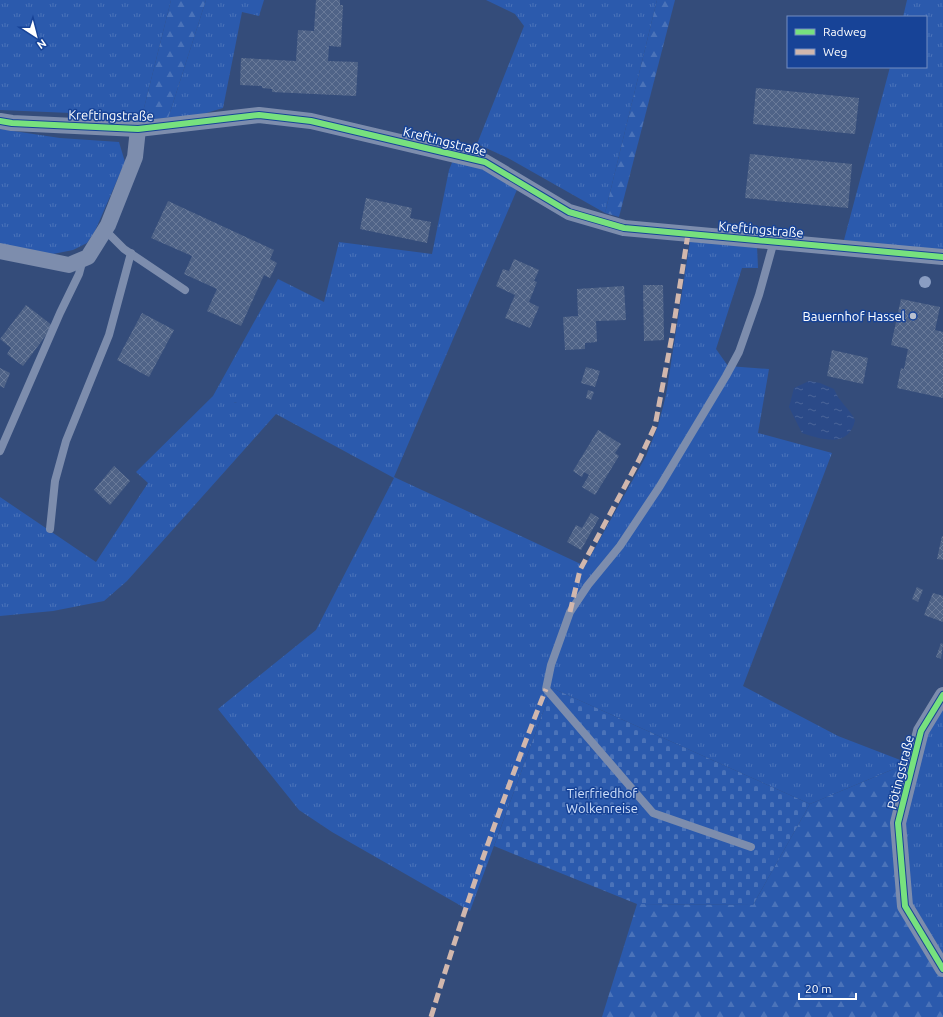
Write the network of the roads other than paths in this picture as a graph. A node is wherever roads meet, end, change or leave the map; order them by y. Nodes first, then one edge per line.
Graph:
1 (0, 121) edge
2 (138, 129) junction
3 (104, 230) junction
4 (774, 241) junction
5 (0, 251) edge
6 (131, 254) junction
7 (943, 257) edge
8 (84, 258) junction
9 (185, 290) dead end
10 (0, 451) edge
11 (50, 529) dead end
12 (943, 695) edge
13 (751, 847) dead end
14 (943, 969) edge

1 - 2 street, Kreftingstraße
2 - 3 street, Kreftingstraße
2 - 4 street, Kreftingstraße
3 - 6 lane
3 - 8 street, Kreftingstraße
4 - 7 street, Kreftingstraße
4 - 13 lane
5 - 8 street
6 - 9 lane
6 - 11 lane
8 - 10 lane
12 - 14 street, Pötingstraße

